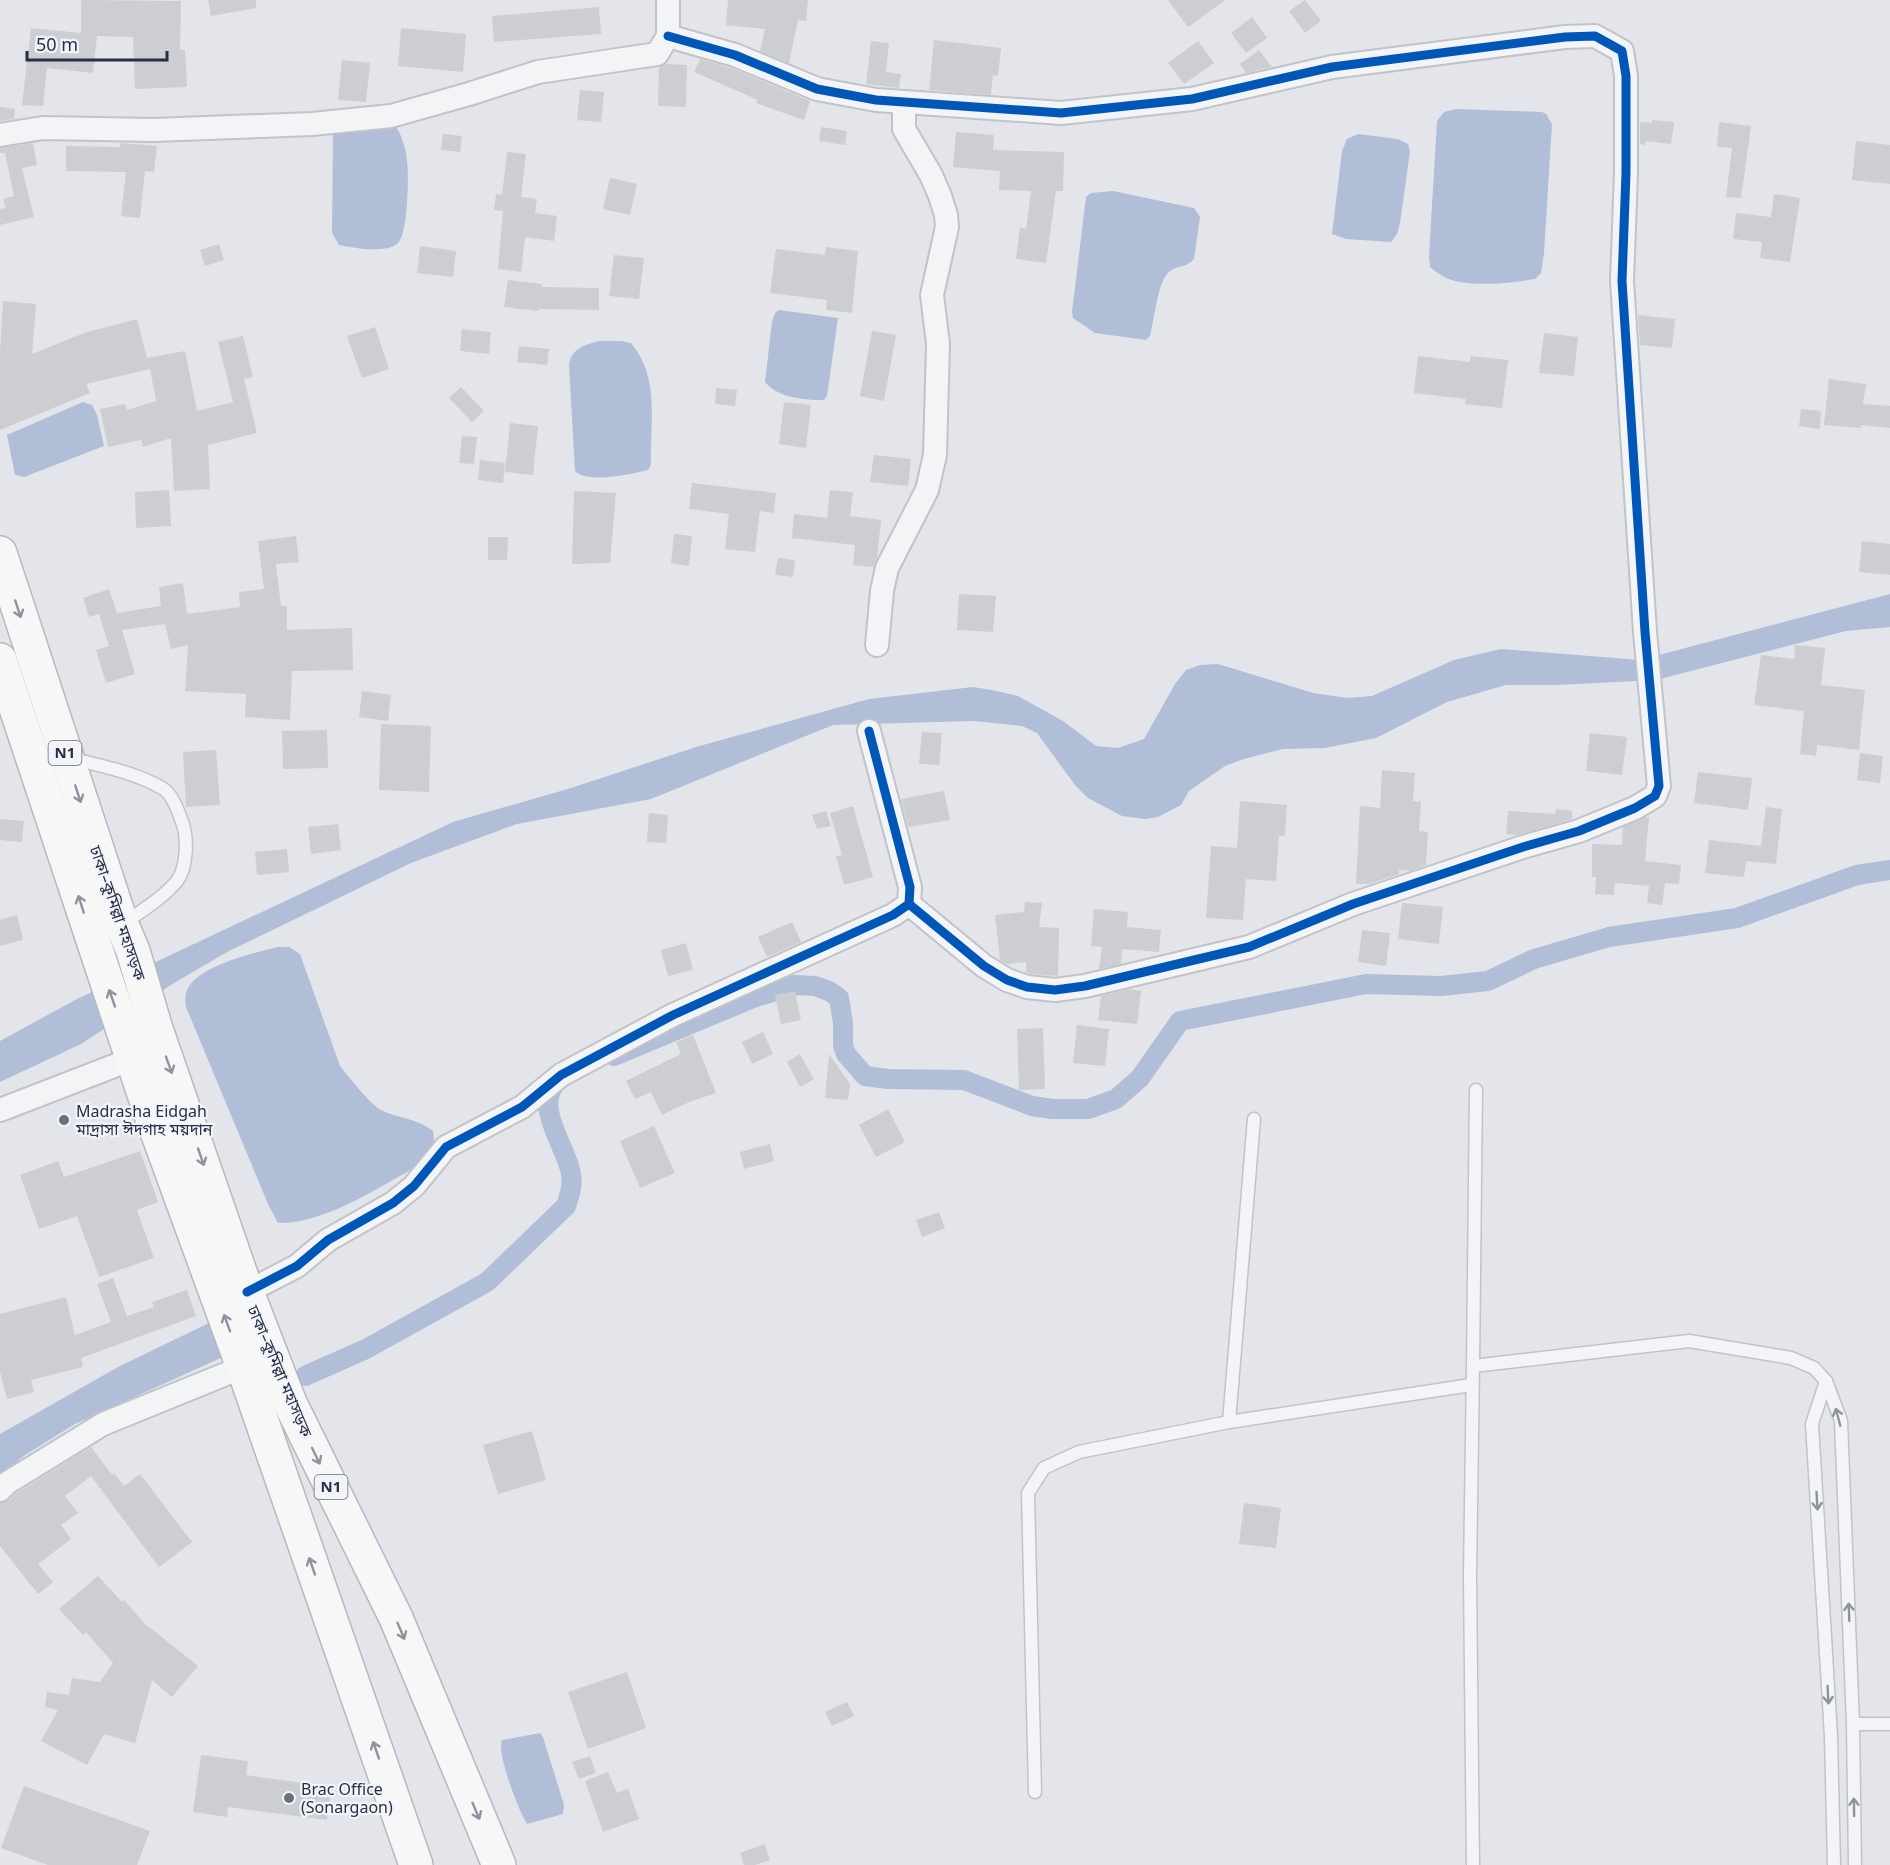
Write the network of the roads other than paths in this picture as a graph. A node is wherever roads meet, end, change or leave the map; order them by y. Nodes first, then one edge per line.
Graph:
1 (668, 0) edge
2 (669, 36) junction
3 (904, 102) junction
4 (0, 135) edge
5 (0, 553) edge
6 (877, 645) dead end
7 (0, 660) edge
8 (8, 702) edge
9 (869, 731) dead end
10 (66, 757) junction
11 (909, 904) junction
12 (127, 938) junction
13 (129, 1048) junction
14 (1476, 1090) dead end
15 (0, 1110) edge
16 (1254, 1119) dead end
17 (247, 1292) junction
18 (1473, 1366) junction
19 (243, 1367) junction
20 (1826, 1381) junction
21 (1471, 1385) junction
22 (1228, 1422) junction
23 (0, 1490) edge
24 (1853, 1724) junction
25 (1890, 1724) edge
26 (1035, 1792) dead end
27 (416, 1865) edge
28 (499, 1865) edge
29 (1473, 1865) edge
30 (1833, 1865) edge
31 (1855, 1865) edge

1 - 2 street
2 - 3 street
2 - 4 street
3 - 6 street
3 - 11 street
5 -> 10 highway, ঢাকা–কুমিল্লা মহাসড়ক / N1
7 - 8 highway, ঢাকা–কুমিল্লা মহাসড়ক / N1
13 -> 8 highway, ঢাকা–কুমিল্লা মহাসড়ক / N1
9 - 11 street
10 -> 12 highway, ঢাকা–কুমিল্লা মহাসড়ক / N1
10 - 12 lane
11 - 17 street
12 -> 17 highway, ঢাকা–কুমিল্লা মহাসড়ক / N1
13 - 15 street
19 -> 13 highway, ঢাকা–কুমিল্লা মহাসড়ক / N1
14 - 18 lane
16 - 22 lane
17 -> 28 highway, ঢাকা–কুমিল্লা মহাসড়ক / N1
18 - 20 lane
18 - 21 lane
19 - 23 street
27 -> 19 highway, ঢাকা–কুমিল্লা মহাসড়ক / N1
24 -> 20 lane
20 -> 30 lane
21 - 22 lane
21 - 29 lane
22 - 26 lane
24 - 25 lane
31 -> 24 lane

